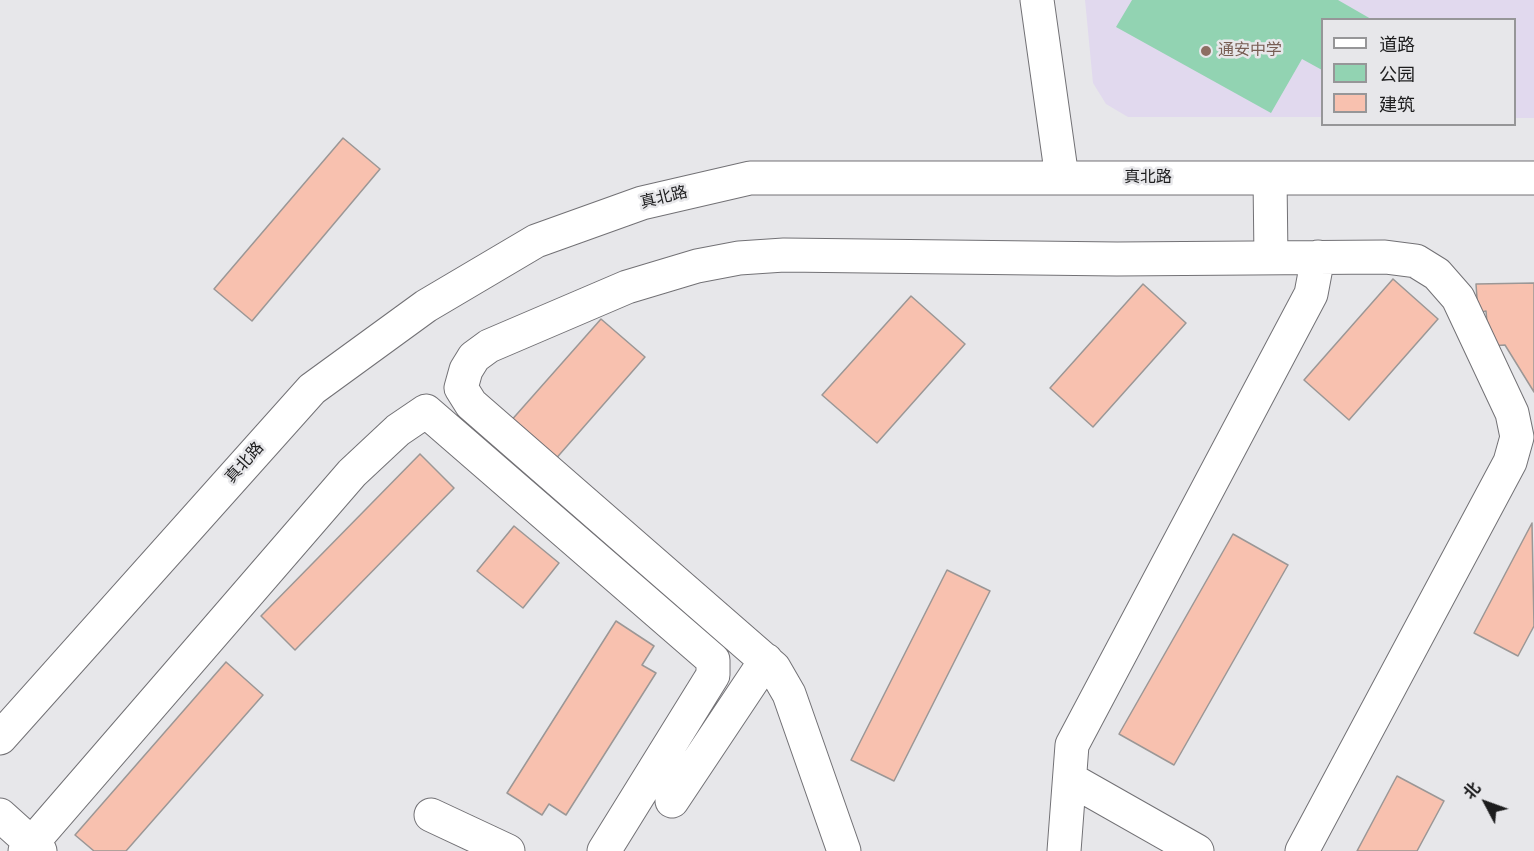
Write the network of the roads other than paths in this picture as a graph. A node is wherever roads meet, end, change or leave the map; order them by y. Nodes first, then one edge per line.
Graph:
1 (1037, 0) edge
2 (1062, 178) junction
3 (1270, 178) junction
4 (1534, 178) edge
5 (1271, 258) junction
6 (1318, 258) junction
7 (766, 660) junction
8 (0, 738) edge
9 (1070, 779) junction
10 (672, 801) dead end
11 (0, 815) edge
12 (431, 815) dead end
13 (32, 848) edge
14 (508, 851) edge
15 (604, 851) edge
16 (844, 851) edge
17 (1064, 851) edge
18 (1197, 851) edge
19 (1302, 851) edge

1 - 2 street
2 - 3 street, 真北路
2 - 8 street, 真北路
3 - 4 street, 真北路
3 - 5 street
5 - 6 street
5 - 7 street
6 - 9 street
6 - 19 street
7 - 10 street
7 - 16 street
9 - 17 street
9 - 18 street
11 - 13 street
12 - 14 street
13 - 15 street

